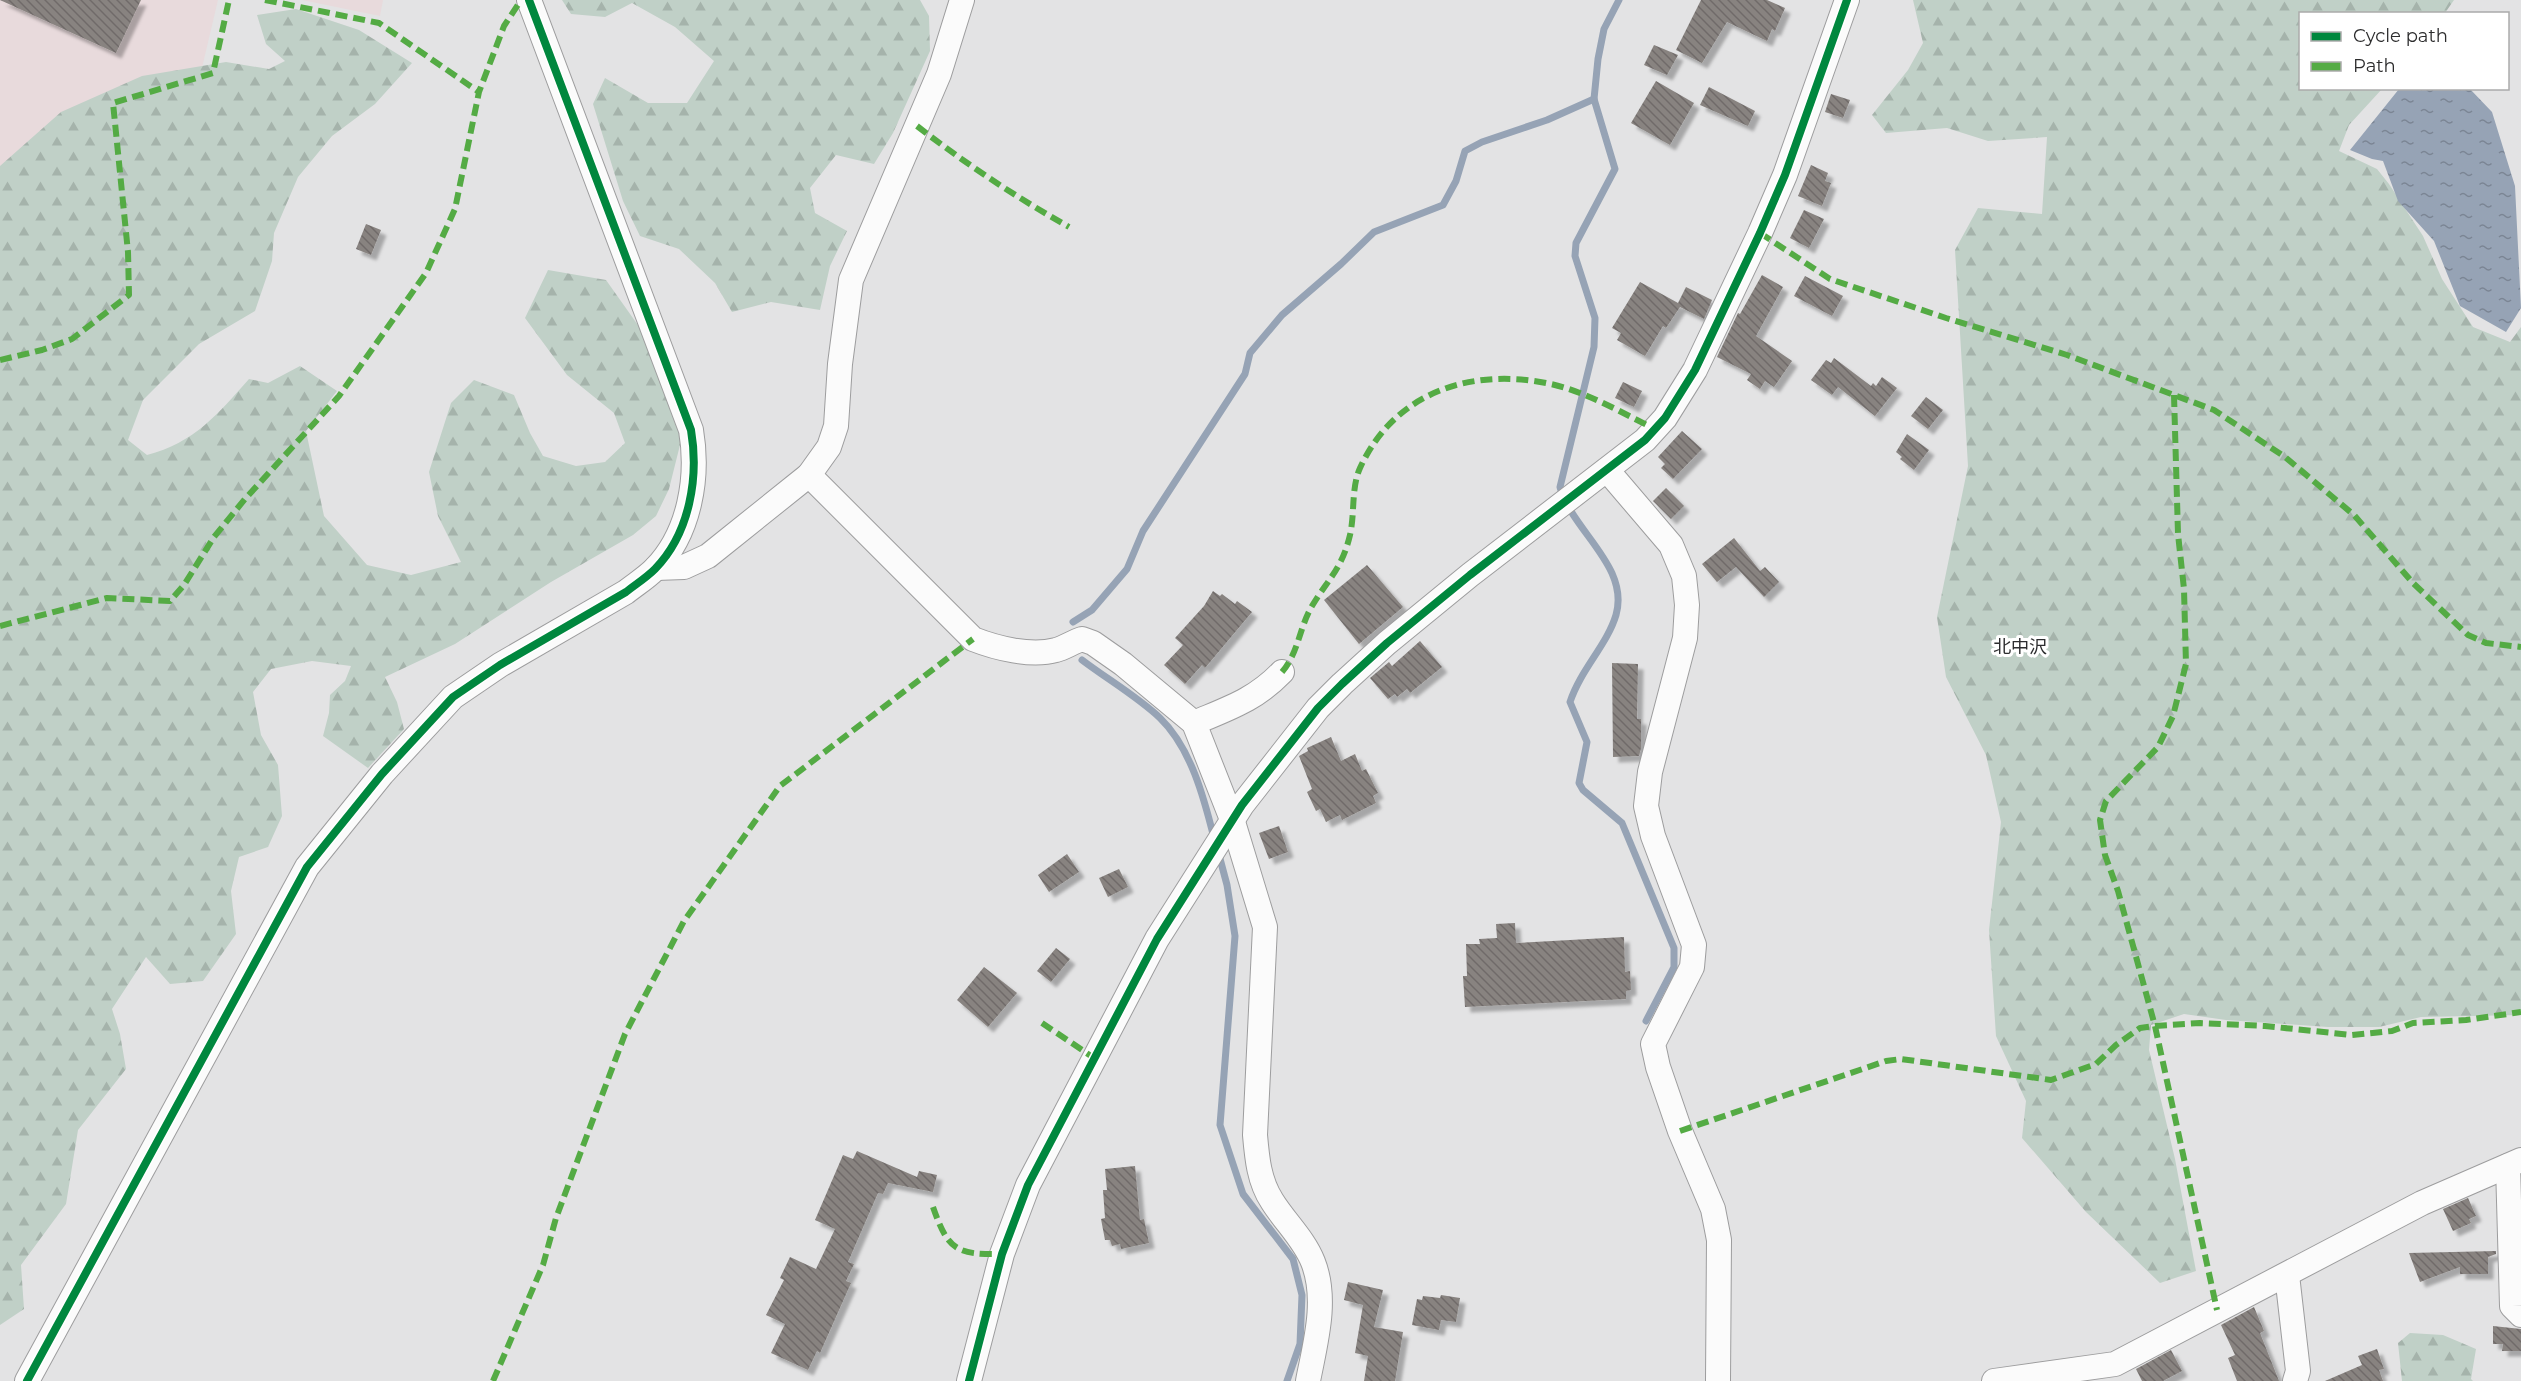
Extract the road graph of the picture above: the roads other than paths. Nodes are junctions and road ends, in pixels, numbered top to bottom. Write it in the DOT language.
graph roads {
  1 [pos="529,0"];
  2 [pos="962,0"];
  3 [pos="1847,0"];
  4 [pos="1607,470"];
  5 [pos="809,475"];
  6 [pos="656,568"];
  7 [pos="1282,672"];
  8 [pos="1194,723"];
  9 [pos="1233,822"];
  10 [pos="2515,1163"];
  11 [pos="2287,1275"];
  12 [pos="2521,1315"];
  13 [pos="2117,1373"];
  14 [pos="27,1381"];
  15 [pos="969,1381"];
  16 [pos="1308,1381"];
  17 [pos="1718,1381"];
  18 [pos="1994,1381"];
  19 [pos="2295,1381"];
  1 -- 6 [label="street"];
  2 -- 5 [label="street"];
  3 -- 4 [label="street"];
  4 -- 9 [label="street"];
  4 -- 17 [label="street"];
  5 -- 6 [label="street"];
  5 -- 8 [label="street"];
  6 -- 14 [label="street"];
  7 -- 8 [label="street"];
  8 -- 9 [label="street"];
  9 -- 15 [label="street"];
  9 -- 16 [label="street"];
  10 -- 11 [label="street"];
  10 -- 12 [label="street"];
  11 -- 13 [label="street"];
  11 -- 19 [label="street"];
  13 -- 18 [label="street"];
}
